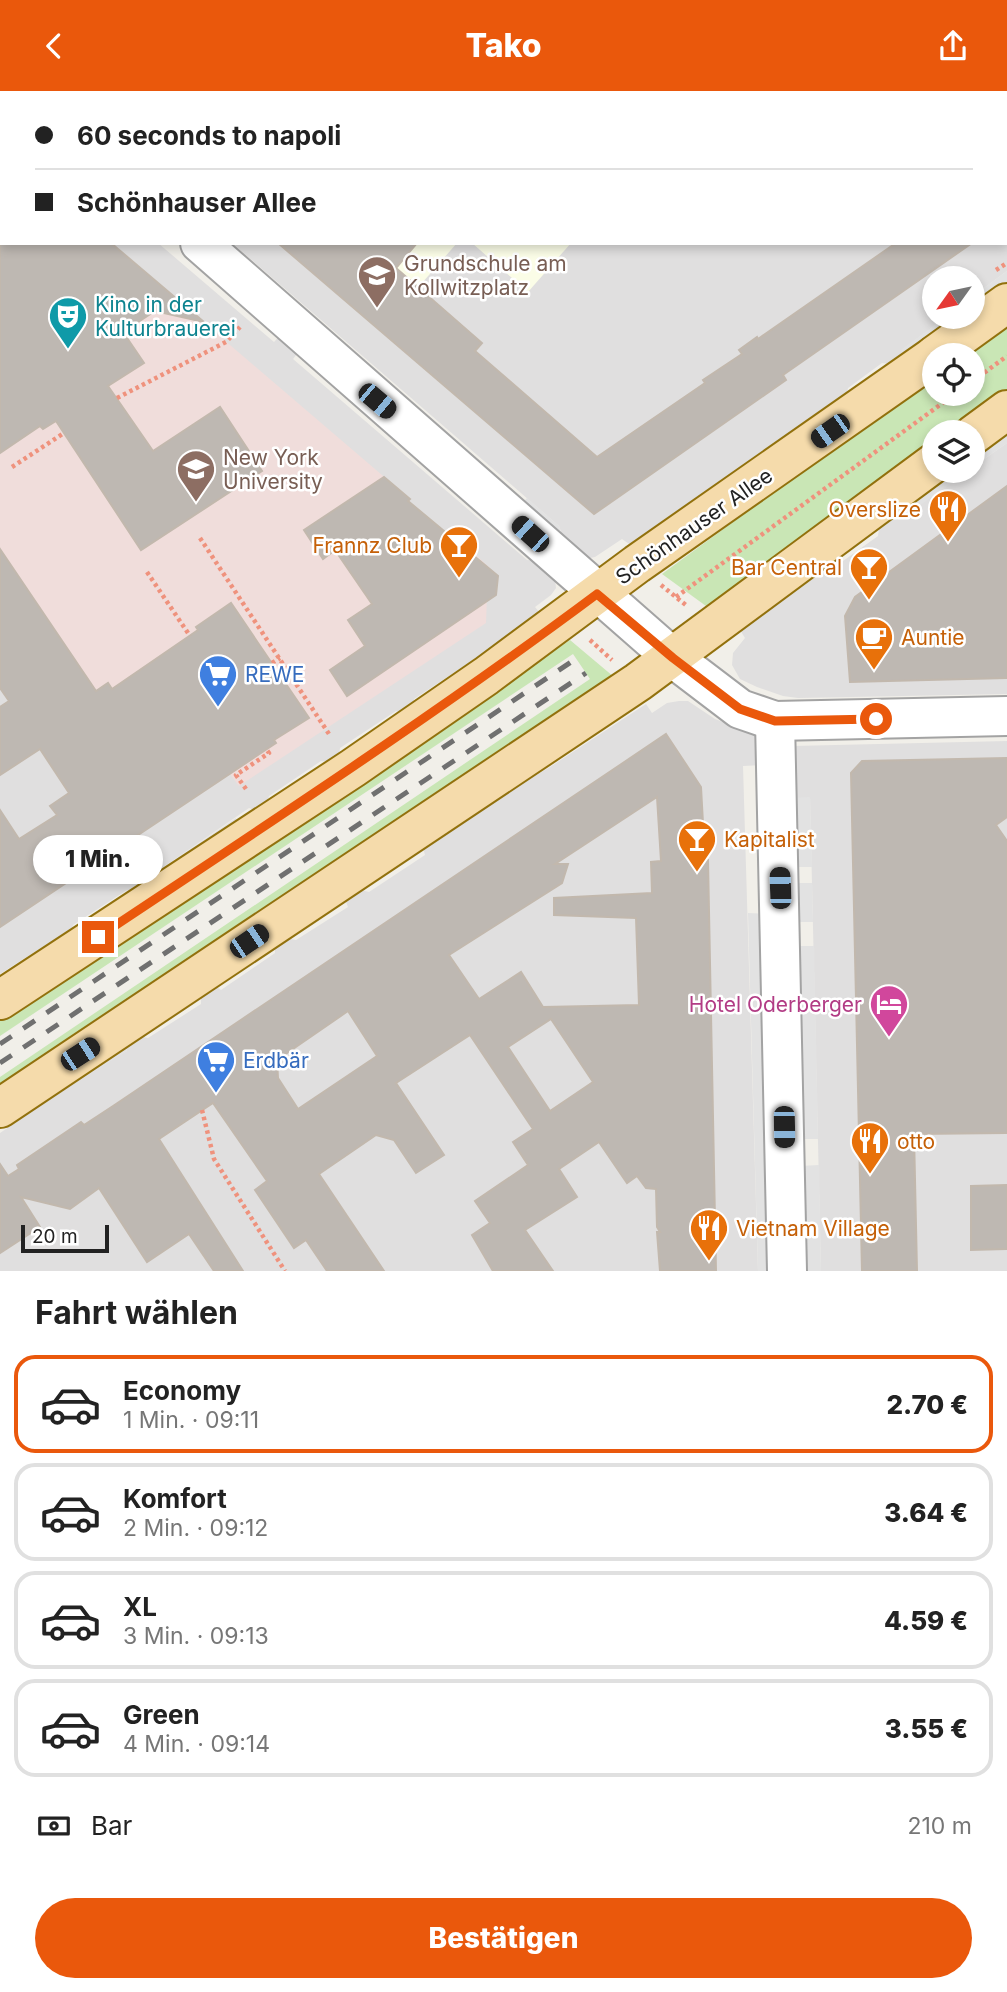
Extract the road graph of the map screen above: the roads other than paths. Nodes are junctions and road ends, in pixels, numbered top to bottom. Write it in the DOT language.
graph roads {
  1 [pos="202,245"];
  2 [pos="1007,303"];
  3 [pos="953,343"];
  4 [pos="922,365"];
  5 [pos="1007,410"];
  6 [pos="985,426"];
  7 [pos="922,472"];
  8 [pos="597,594"];
  9 [pos="673,658"];
  10 [pos="1007,716"];
  11 [pos="775,721"];
  12 [pos="0,1000"];
  13 [pos="0,1108"];
  14 [pos="787,1271"];
  1 -- 8 [label="street"];
  2 -- 3 [label="main road, Schönhauser Allee"];
  4 -- 8 [label="main road, Schönhauser Allee"];
  5 -- 6 [label="main road"];
  7 -- 9 [label="main road"];
  8 -- 9 [label="street"];
  8 -- 12 [label="main road, Schönhauser Allee"];
  9 -- 11 [label="street"];
  9 -- 13 [label="main road"];
  10 -- 11 [label="street"];
  11 -- 14 [label="street"];
}
